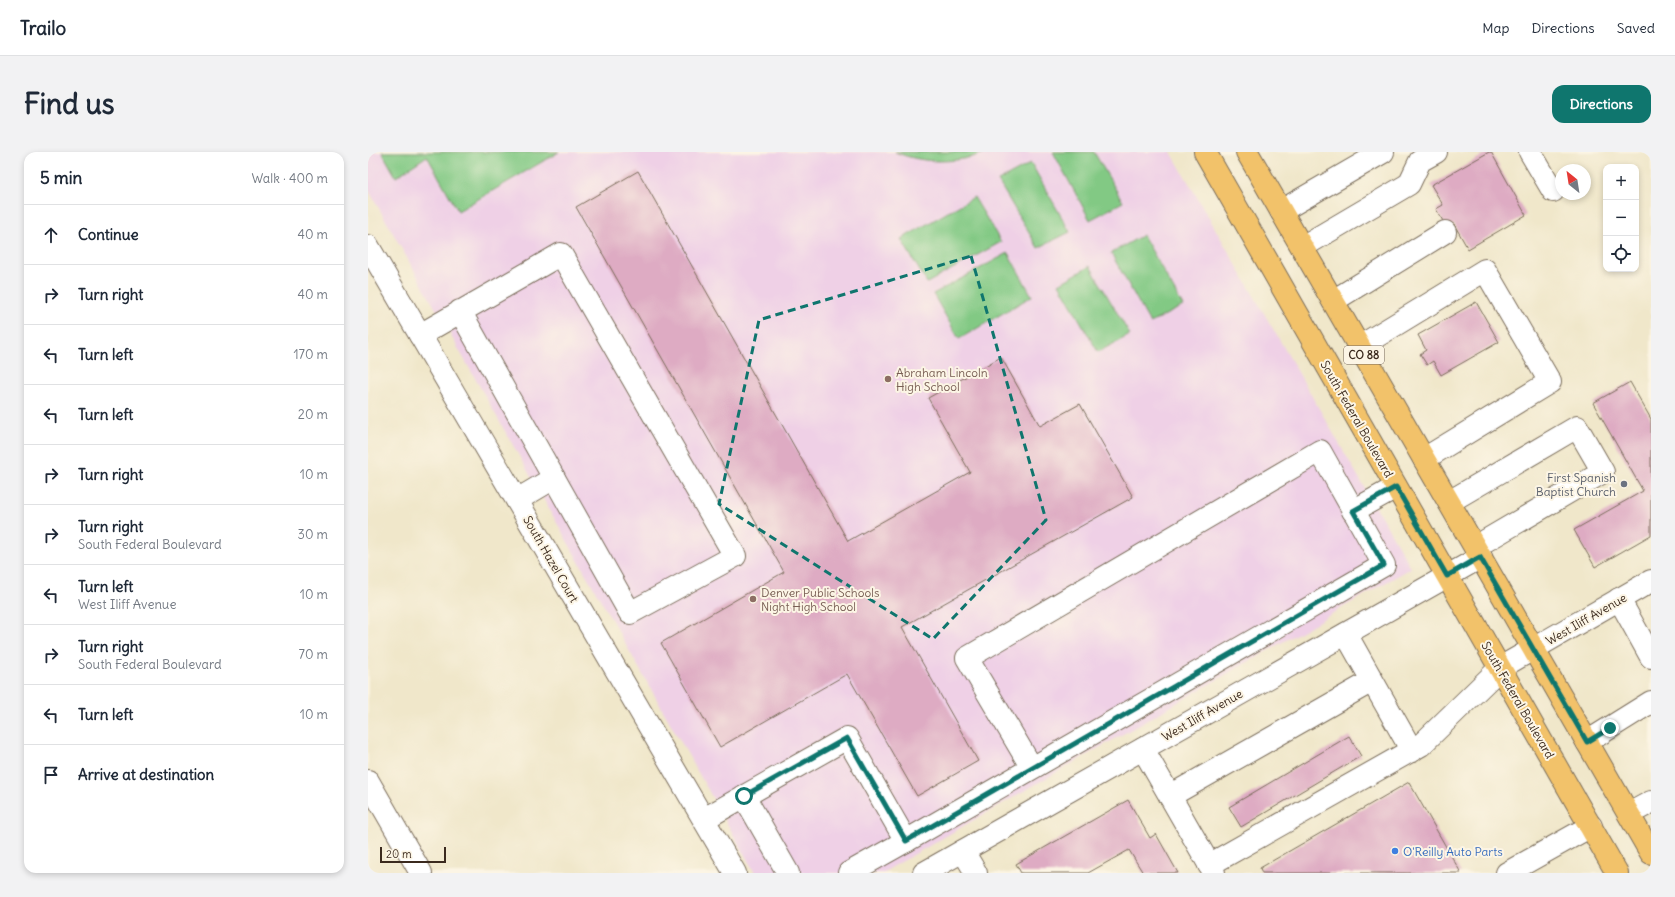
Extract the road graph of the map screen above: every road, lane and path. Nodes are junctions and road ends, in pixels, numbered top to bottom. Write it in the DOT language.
graph roads {
  1 [pos="1205,152"];
  2 [pos="1247,152"];
  3 [pos="1383,152"];
  4 [pos="1436,152"];
  5 [pos="1530,152"];
  6 [pos="1552,191"];
  7 [pos="1281,211"];
  8 [pos="1445,232"];
  9 [pos="368,246"];
  10 [pos="1302,247"];
  11 [pos="1333,301"];
  12 [pos="460,311"];
  13 [pos="420,335"];
  14 [pos="1359,347"];
  15 [pos="1424,459"];
  16 [pos="554,478"];
  17 [pos="1396,487"];
  18 [pos="517,500"];
  19 [pos="1449,502"];
  20 [pos="1353,511"];
  21 [pos="1478,552"];
  22 [pos="1447,576"];
  23 [pos="1651,581"];
  24 [pos="1619,600"];
  25 [pos="1346,634"];
  26 [pos="1534,649"];
  27 [pos="1651,657"];
  28 [pos="1500,668"];
  29 [pos="1372,681"];
  30 [pos="1651,702"];
  31 [pos="1587,742"];
  32 [pos="1143,748"];
  33 [pos="1412,750"];
  34 [pos="1032,768"];
  35 [pos="368,781"];
  36 [pos="744,796"];
  37 [pos="1170,796"];
  38 [pos="1651,802"];
  39 [pos="1629,814"];
  40 [pos="704,819"];
  41 [pos="1590,826"];
  42 [pos="906,841"];
  43 [pos="963,851"];
  44 [pos="1651,853"];
  45 [pos="1212,869"];
  46 [pos="1517,871"];
  47 [pos="421,873"];
  48 [pos="735,873"];
  49 [pos="788,873"];
  50 [pos="850,873"];
  51 [pos="924,873"];
  52 [pos="976,873"];
  53 [pos="1617,873"];
  1 -- 17 [label="main road, South Federal Boulevard / CO 88"];
  2 -- 7 [label="main road, CO 88"];
  3 -- 7 [label="street"];
  4 -- 10 [label="street"];
  5 -- 6 [label="street"];
  7 -- 10 [label="main road, CO 88"];
  8 -- 11 [label="street"];
  9 -- 13 [label="street, South Hazel Court"];
  10 -- 11 [label="main road, CO 88"];
  11 -- 14 [label="main road, CO 88"];
  12 -- 13 [label="street"];
  12 -- 16 [label="street"];
  12 -- 16 [label="street"];
  13 -- 18 [label="street, South Hazel Court"];
  14 -- 15 [label="main road, CO 88"];
  14 -- 15 [label="street"];
  15 -- 19 [label="main road, CO 88"];
  16 -- 18 [label="street"];
  17 -- 20 [label="street"];
  17 -- 22 [label="main road, South Federal Boulevard / CO 88"];
  18 -- 40 [label="street, South Hazel Court"];
  19 -- 21 [label="main road, CO 88"];
  19 -- 21 [label="street, West Iliff Avenue"];
  20 -- 34 [label="street"];
  20 -- 34 [label="street"];
  21 -- 22 [label="street, West Iliff Avenue"];
  21 -- 26 [label="main road, CO 88"];
  22 -- 25 [label="street, West Iliff Avenue"];
  22 -- 28 [label="main road, South Federal Boulevard / CO 88"];
  23 -- 24 [label="street, West Iliff Avenue"];
  24 -- 26 [label="street, West Iliff Avenue"];
  24 -- 27 [label="street"];
  25 -- 29 [label="street"];
  25 -- 32 [label="street, West Iliff Avenue"];
  26 -- 28 [label="street, West Iliff Avenue"];
  26 -- 31 [label="main road, CO 88"];
  28 -- 33 [label="street, West Iliff Avenue"];
  28 -- 41 [label="main road, South Federal Boulevard / CO 88"];
  29 -- 33 [label="street"];
  29 -- 37 [label="street"];
  30 -- 31 [label="street"];
  31 -- 39 [label="main road, CO 88"];
  32 -- 37 [label="street"];
  32 -- 43 [label="street, West Iliff Avenue"];
  33 -- 45 [label="street, West Iliff Avenue"];
  34 -- 42 [label="street"];
  35 -- 47 [label="street"];
  36 -- 40 [label="street"];
  36 -- 42 [label="street"];
  36 -- 49 [label="street"];
  37 -- 45 [label="street"];
  38 -- 39 [label="street"];
  39 -- 44 [label="main road, CO 88"];
  40 -- 48 [label="street, South Hazel Court"];
  41 -- 46 [label="street"];
  41 -- 53 [label="main road, South Federal Boulevard / CO 88"];
  42 -- 50 [label="street"];
  43 -- 51 [label="street, West Iliff Avenue"];
  43 -- 52 [label="street"];
}
